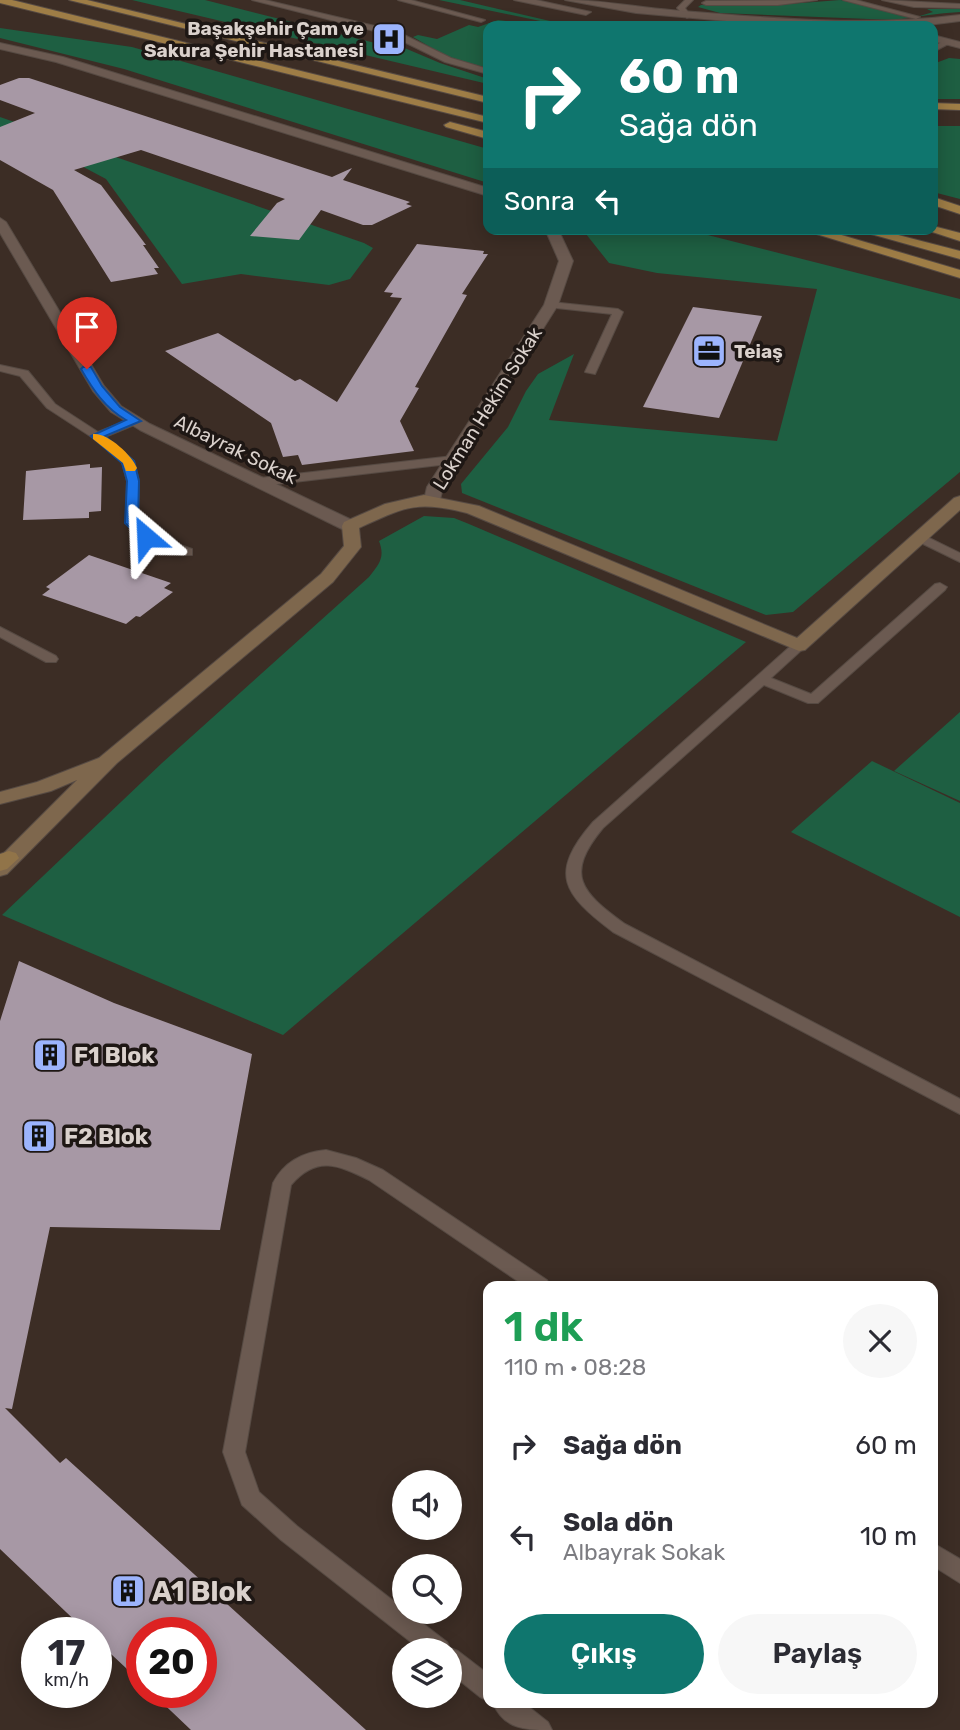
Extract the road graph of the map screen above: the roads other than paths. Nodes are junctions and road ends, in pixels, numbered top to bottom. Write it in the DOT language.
graph roads {
  1 [pos="0,0"];
  2 [pos="74,0"];
  3 [pos="256,0"];
  4 [pos="402,0"];
  5 [pos="519,0"];
  6 [pos="570,0"];
  7 [pos="689,0"];
  8 [pos="813,0"];
  9 [pos="847,0"];
  10 [pos="885,0"];
  11 [pos="706,3"];
  12 [pos="583,4"];
  13 [pos="960,6"];
  14 [pos="929,13"];
  15 [pos="687,16"];
  16 [pos="916,17"];
  17 [pos="960,18"];
  18 [pos="481,20"];
  19 [pos="946,20"];
  20 [pos="694,21"];
  21 [pos="796,21"];
  22 [pos="938,21"];
  23 [pos="938,25"];
  24 [pos="105,26"];
  25 [pos="0,46"];
  26 [pos="483,70"];
  27 [pos="379,74"];
  28 [pos="483,93"];
  29 [pos="483,99"];
  30 [pos="938,106"];
  31 [pos="960,107"];
  32 [pos="394,110"];
  33 [pos="483,119"];
  34 [pos="938,119"];
  35 [pos="960,119"];
  36 [pos="434,121"];
  37 [pos="483,135"];
  38 [pos="483,190"];
  39 [pos="938,203"];
  40 [pos="938,209"];
  41 [pos="960,212"];
  42 [pos="0,222"];
  43 [pos="938,231"];
  44 [pos="554,235"];
  45 [pos="825,235"];
  46 [pos="882,235"];
  47 [pos="960,237"];
  48 [pos="960,255"];
  49 [pos="893,256"];
  50 [pos="960,274"];
  51 [pos="960,280"];
  52 [pos="551,305"];
  53 [pos="0,368"];
  54 [pos="591,372"];
  55 [pos="135,421"];
  56 [pos="97,436"];
  57 [pos="453,460"];
  58 [pos="260,482"];
  59 [pos="432,500"];
  60 [pos="960,501"];
  61 [pos="350,526"];
  62 [pos="919,537"];
  63 [pos="187,552"];
  64 [pos="960,558"];
  65 [pos="940,587"];
  66 [pos="0,631"];
  67 [pos="799,646"];
  68 [pos="51,659"];
  69 [pos="764,680"];
  70 [pos="110,759"];
  71 [pos="0,798"];
  72 [pos="3,864"];
  73 [pos="960,1107"];
  74 [pos="533,1281"];
  75 [pos="938,1557"];
  76 [pos="960,1572"];
  77 [pos="424,1638"];
  78 [pos="462,1668"];
  79 [pos="483,1685"];
  80 [pos="511,1708"];
  81 [pos="540,1730"];
  1 -- 24 [label="highway"];
  2 -- 27 [label="highway"];
  3 -- 26 [label="lane"];
  4 -- 18 [label="lane"];
  5 -- 12 [label="street"];
  6 -- 12 [label="street"];
  7 -- 15 [label="lane"];
  8 -- 11 [label="lane"];
  9 -- 16 [label="lane"];
  10 -- 13 [label="lane"];
  10 -- 14 [label="lane"];
  12 -- 15 [label="street"];
  12 -- 20 [label="street"];
  15 -- 21 [label="street"];
  17 -- 19 [label="street"];
  19 -- 22 [label="street"];
  19 -- 23 [label="street"];
  24 -- 32 [label="highway"];
  24 -- 33 [label="highway"];
  25 -- 38 [label="street"];
  27 -- 28 [label="highway"];
  27 -- 29 [label="highway"];
  30 -- 31 [label="highway"];
  34 -- 35 [label="highway"];
  36 -- 37 [label="highway"];
  39 -- 41 [label="highway"];
  40 -- 41 [label="highway"];
  42 -- 55 [label="street, Albayrak Sokak"];
  43 -- 47 [label="highway"];
  44 -- 52 [label="street, Lokman Hekim Sokak"];
  45 -- 49 [label="highway"];
  46 -- 48 [label="highway"];
  49 -- 50 [label="highway"];
  49 -- 51 [label="highway"];
  52 -- 54 [label="lane"];
  52 -- 57 [label="street, Lokman Hekim Sokak"];
  53 -- 56 [label="lane"];
  55 -- 56 [label="lane"];
  55 -- 58 [label="street, Albayrak Sokak"];
  56 -- 63 [label="lane"];
  57 -- 58 [label="lane"];
  57 -- 59 [label="street, Lokman Hekim Sokak"];
  58 -- 61 [label="street, Albayrak Sokak"];
  59 -- 61 [label="main road, Lokman Hekim Sokak"];
  59 -- 67 [label="main road"];
  60 -- 62 [label="main road"];
  61 -- 70 [label="main road"];
  62 -- 64 [label="lane"];
  62 -- 67 [label="main road"];
  65 -- 69 [label="lane"];
  66 -- 68 [label="lane"];
  67 -- 69 [label="lane"];
  69 -- 73 [label="lane"];
  70 -- 71 [label="main road"];
  70 -- 72 [label="main road"];
  74 -- 77 [label="lane"];
  75 -- 76 [label="lane"];
  78 -- 79 [label="lane"];
  80 -- 81 [label="lane"];
}
